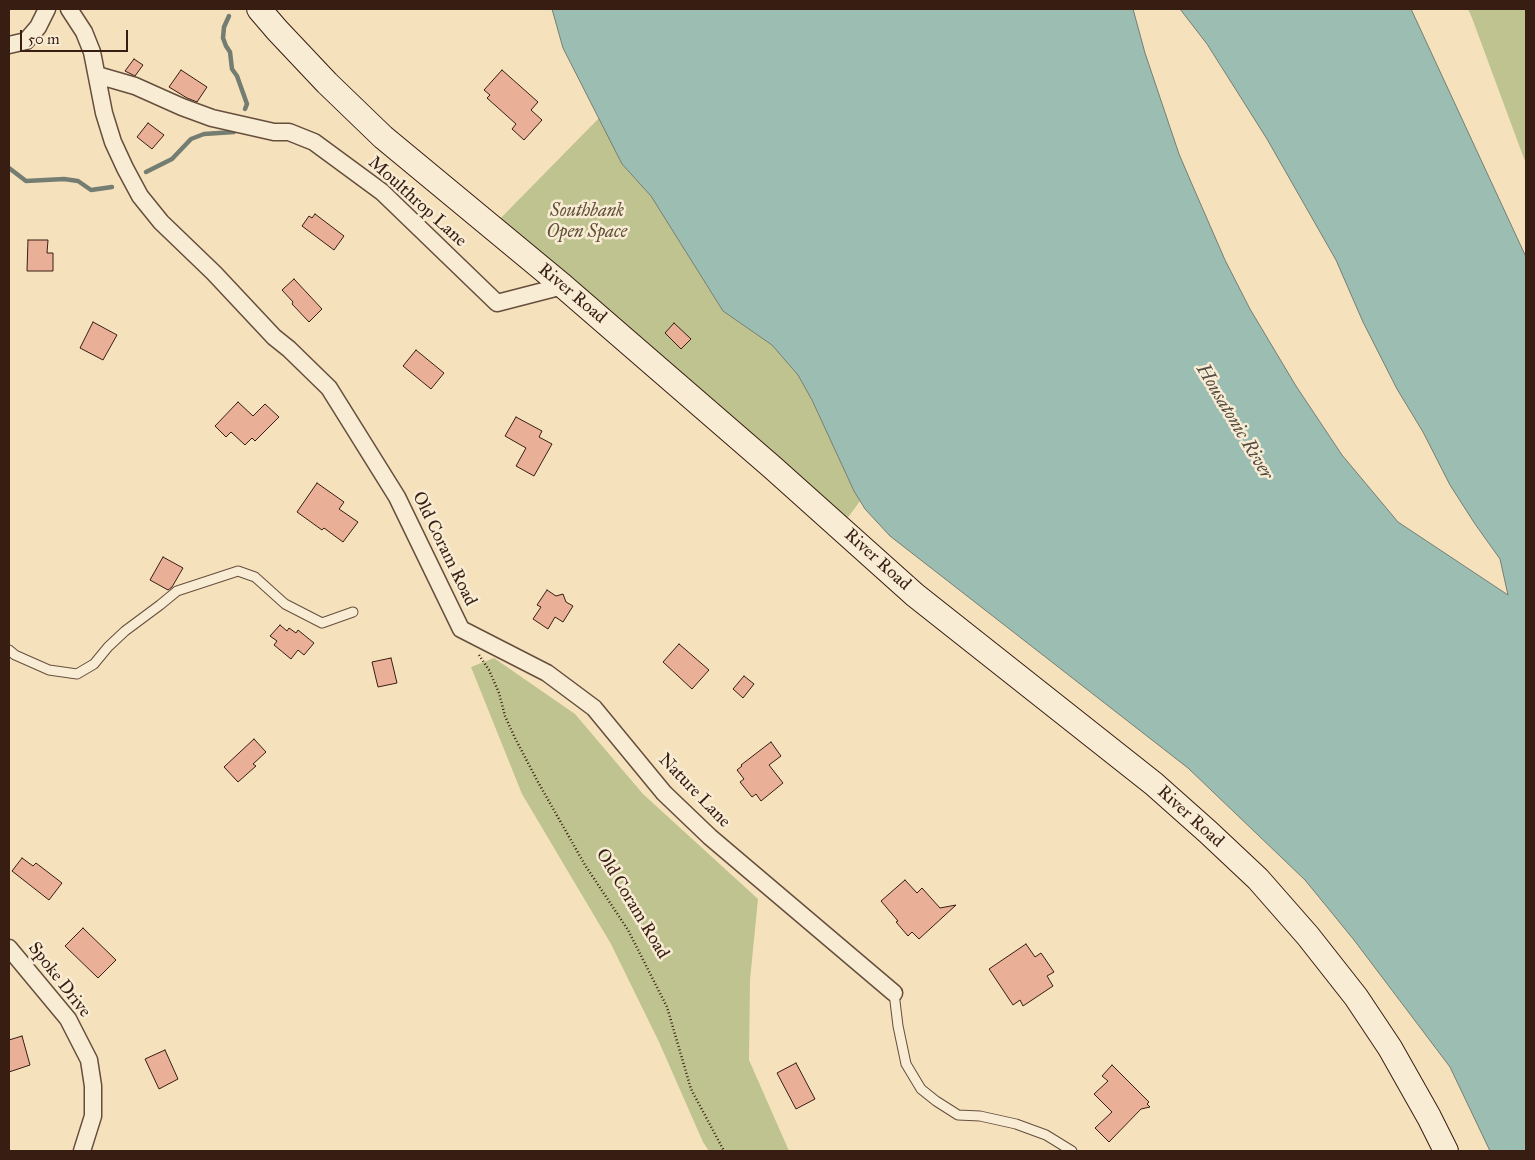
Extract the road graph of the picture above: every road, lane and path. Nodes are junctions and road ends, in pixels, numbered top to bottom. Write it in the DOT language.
graph roads {
  1 [pos="47,9"];
  2 [pos="69,9"];
  3 [pos="259,9"];
  4 [pos="9,45"];
  5 [pos="97,74"];
  6 [pos="563,286"];
  7 [pos="353,612"];
  8 [pos="461,629"];
  9 [pos="9,650"];
  10 [pos="478,654"];
  11 [pos="9,948"];
  12 [pos="894,993"];
  13 [pos="82,1151"];
  14 [pos="724,1151"];
  15 [pos="1072,1151"];
  16 [pos="1446,1151"];
  1 -- 4 [label="street"];
  2 -- 5 [label="street, Old Coram Road"];
  3 -- 6 [label="main road, River Road"];
  5 -- 6 [label="street, Moulthrop Lane"];
  5 -- 8 [label="street, Old Coram Road"];
  6 -- 16 [label="main road, River Road"];
  7 -- 9 [label="lane"];
  8 -- 12 [label="street, Nature Lane"];
  10 -- 14 [label="path, Old Coram Road"];
  11 -- 13 [label="street, Spoke Drive"];
  12 -- 15 [label="lane"];
}
